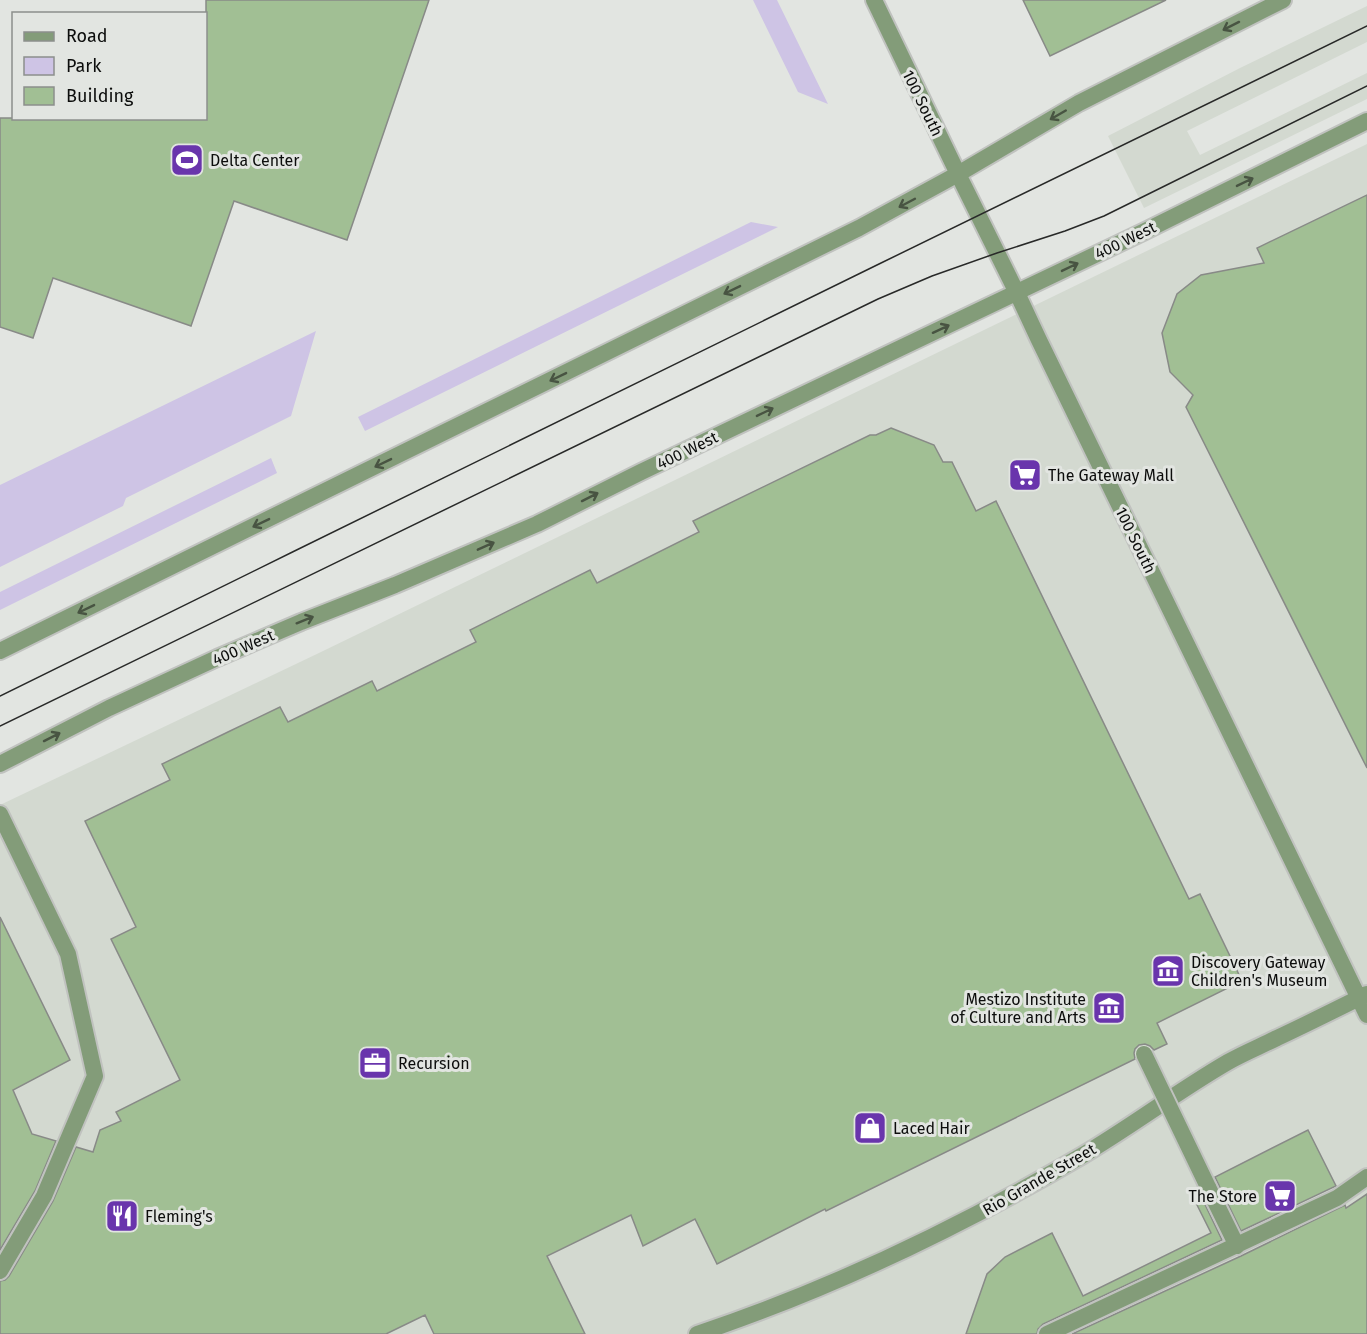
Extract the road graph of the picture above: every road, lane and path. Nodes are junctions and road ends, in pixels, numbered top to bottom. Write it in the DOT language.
graph roads {
  1 [pos="874,0"];
  2 [pos="1283,0"];
  3 [pos="1367,121"];
  4 [pos="958,174"];
  5 [pos="1017,293"];
  6 [pos="0,651"];
  7 [pos="0,764"];
  8 [pos="0,814"];
  9 [pos="1363,996"];
  10 [pos="1367,1016"];
  11 [pos="1144,1054"];
  12 [pos="1367,1177"];
  13 [pos="1237,1246"];
  14 [pos="0,1271"];
  15 [pos="697,1334"];
  16 [pos="1047,1334"];
  1 -- 4 [label="street, 100 South"];
  2 -- 4 [label="street, one-way"];
  5 -- 3 [label="street, 400 West, one-way"];
  4 -- 5 [label="street, 100 South"];
  4 -- 6 [label="street, one-way"];
  7 -- 5 [label="street, 400 West, one-way"];
  5 -- 9 [label="street, 100 South"];
  8 -- 14 [label="street"];
  9 -- 10 [label="street, 100 South"];
  9 -- 15 [label="street, Rio Grande Street"];
  11 -- 13 [label="street, bridge"];
  12 -- 13 [label="street"];
  13 -- 16 [label="street"];
}
